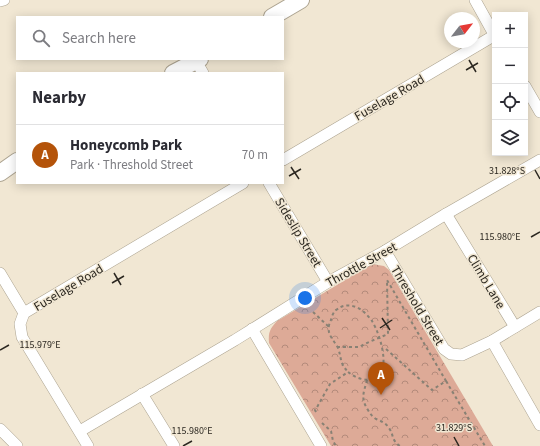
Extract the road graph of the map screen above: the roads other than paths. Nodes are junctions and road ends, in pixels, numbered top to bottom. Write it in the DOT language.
graph roads {
  1 [pos="4,0"];
  2 [pos="301,0"];
  3 [pos="475,0"];
  4 [pos="0,1"];
  5 [pos="274,16"];
  6 [pos="492,30"];
  7 [pos="492,37"];
  8 [pos="200,64"];
  9 [pos="176,72"];
  10 [pos="528,91"];
  11 [pos="540,112"];
  12 [pos="284,159"];
  13 [pos="540,160"];
  14 [pos="16,162"];
  15 [pos="0,173"];
  16 [pos="241,184"];
  17 [pos="270,184"];
  18 [pos="446,214"];
  19 [pos="385,251"];
  20 [pos="0,273"];
  21 [pos="328,282"];
  22 [pos="540,312"];
  23 [pos="24,313"];
  24 [pos="514,328"];
  25 [pos="252,329"];
  26 [pos="492,341"];
  27 [pos="142,394"];
  28 [pos="540,425"];
  29 [pos="0,429"];
  30 [pos="80,431"];
  31 [pos="316,444"];
  32 [pos="17,446"];
  33 [pos="88,446"];
  34 [pos="174,446"];
  1 -- 4 [label="street"];
  2 -- 5 [label="street"];
  3 -- 6 [label="street"];
  7 -- 12 [label="street, Fuselage Road"];
  8 -- 9 [label="street"];
  10 -- 11 [label="street"];
  13 -- 18 [label="street, Throttle Street"];
  14 -- 15 [label="street"];
  16 -- 23 [label="street, Fuselage Road"];
  17 -- 21 [label="street, Sideslip Street"];
  18 -- 19 [label="street, Throttle Street"];
  18 -- 24 [label="street, Climb Lane"];
  19 -- 21 [label="street, Throttle Street"];
  19 -- 26 [label="street, Threshold Street"];
  20 -- 23 [label="street"];
  21 -- 25 [label="street, Throttle Street"];
  22 -- 24 [label="street, Threshold Street"];
  23 -- 30 [label="street, Fuselage Road"];
  24 -- 26 [label="street, Threshold Street"];
  25 -- 27 [label="street, Throttle Street"];
  25 -- 31 [label="street"];
  26 -- 28 [label="street"];
  27 -- 30 [label="street, Throttle Street"];
  27 -- 34 [label="street"];
  29 -- 32 [label="street"];
  30 -- 33 [label="street, Fuselage Road"];
}
